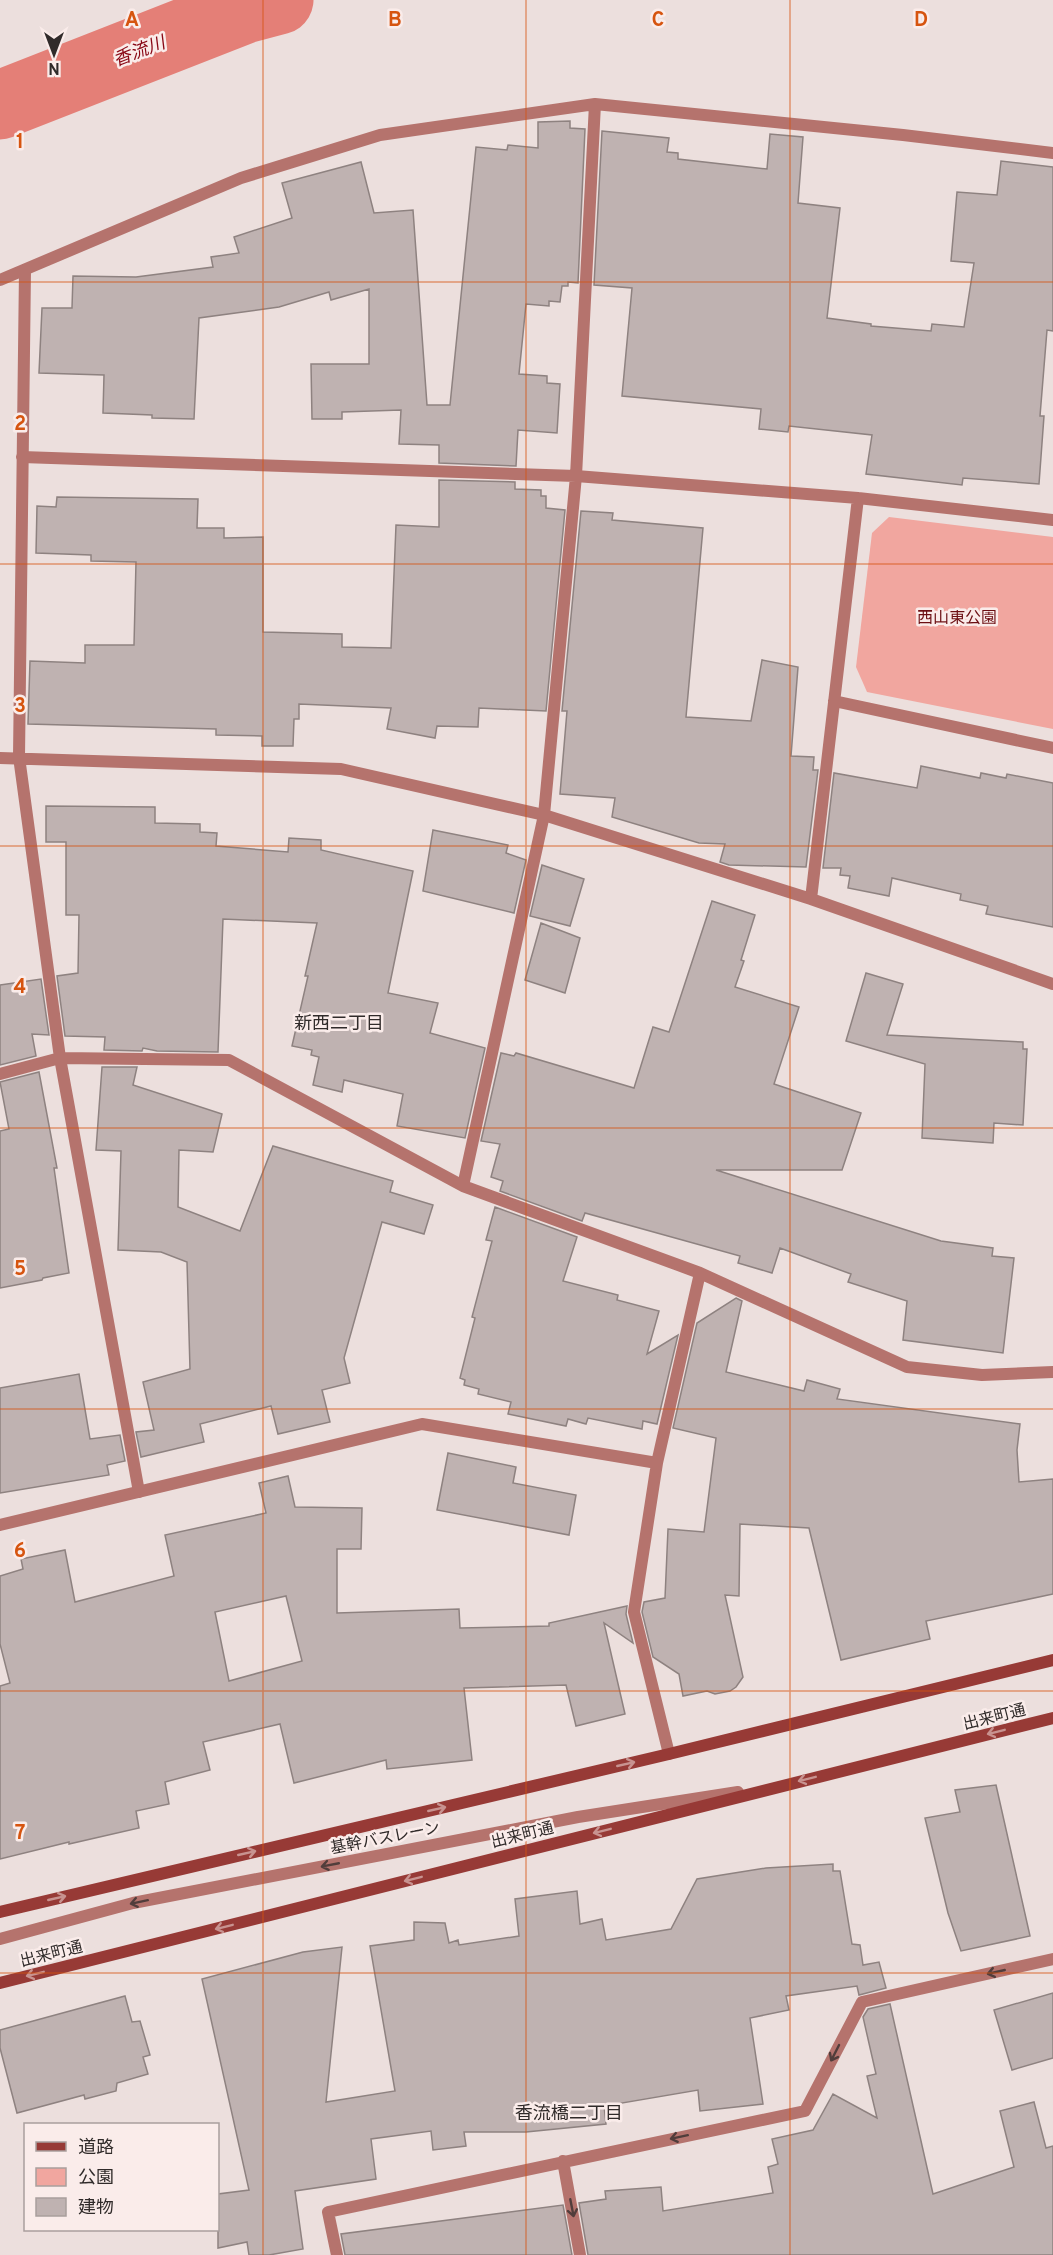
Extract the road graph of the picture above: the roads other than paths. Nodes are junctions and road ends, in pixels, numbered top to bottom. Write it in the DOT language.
graph roads {
  1 [pos="595,104"];
  2 [pos="1053,153"];
  3 [pos="25,270"];
  4 [pos="0,280"];
  5 [pos="22,457"];
  6 [pos="576,476"];
  7 [pos="858,498"];
  8 [pos="1053,520"];
  9 [pos="834,701"];
  10 [pos="1053,748"];
  11 [pos="19,757"];
  12 [pos="0,758"];
  13 [pos="544,815"];
  14 [pos="811,899"];
  15 [pos="1053,984"];
  16 [pos="60,1058"];
  17 [pos="0,1074"];
  18 [pos="463,1186"];
  19 [pos="700,1273"];
  20 [pos="1053,1372"];
  21 [pos="657,1463"];
  22 [pos="138,1492"];
  23 [pos="0,1526"];
  24 [pos="1053,1660"];
  25 [pos="1053,1718"];
  26 [pos="669,1754"];
  27 [pos="781,1786"];
  28 [pos="0,1912"];
  29 [pos="0,1939"];
  30 [pos="1053,1959"];
  31 [pos="0,1983"];
  32 [pos="563,2161"];
  33 [pos="337,2255"];
  34 [pos="580,2255"];
  1 -- 2 [label="street"];
  1 -- 3 [label="street"];
  1 -- 6 [label="street"];
  3 -- 4 [label="street"];
  3 -- 5 [label="street"];
  5 -- 6 [label="street"];
  5 -- 11 [label="street"];
  6 -- 7 [label="street"];
  6 -- 13 [label="street"];
  7 -- 8 [label="street"];
  7 -- 9 [label="street"];
  9 -- 10 [label="street"];
  9 -- 14 [label="street"];
  11 -- 12 [label="street"];
  11 -- 13 [label="street"];
  11 -- 16 [label="street"];
  13 -- 14 [label="street"];
  13 -- 18 [label="street"];
  14 -- 15 [label="street"];
  16 -- 17 [label="street"];
  16 -- 18 [label="street"];
  16 -- 22 [label="street"];
  18 -- 19 [label="street"];
  19 -- 20 [label="street"];
  19 -- 21 [label="street"];
  21 -- 22 [label="street"];
  21 -- 26 [label="street"];
  22 -- 23 [label="street"];
  24 -- 26 [label="main road"];
  25 -- 27 [label="main road, 出来町通, one-way"];
  28 -- 26 [label="main road, one-way"];
  27 -- 29 [label="street, 基幹バスレーン, one-way"];
  27 -- 31 [label="main road, 出来町通, one-way"];
  30 -- 32 [label="street, one-way"];
  32 -- 33 [label="street"];
  32 -- 34 [label="street, one-way"];
}
